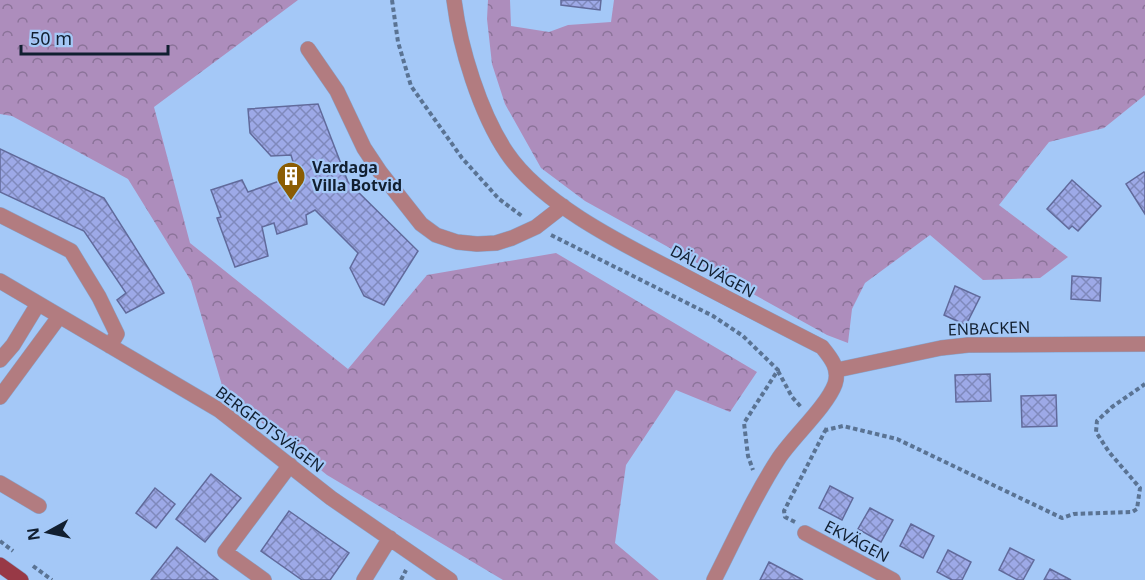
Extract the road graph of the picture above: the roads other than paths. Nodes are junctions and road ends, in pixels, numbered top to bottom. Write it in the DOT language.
graph roads {
  1 [pos="454,0"];
  2 [pos="308,49"];
  3 [pos="563,206"];
  4 [pos="0,215"];
  5 [pos="0,281"];
  6 [pos="38,304"];
  7 [pos="59,316"];
  8 [pos="1145,329"];
  9 [pos="1140,344"];
  10 [pos="110,346"];
  11 [pos="0,360"];
  12 [pos="837,370"];
  13 [pos="0,397"];
  14 [pos="290,465"];
  15 [pos="0,483"];
  16 [pos="39,506"];
  17 [pos="805,533"];
  18 [pos="390,538"];
  19 [pos="0,565"];
  20 [pos="21,580"];
  21 [pos="264,580"];
  22 [pos="364,580"];
  23 [pos="450,580"];
  24 [pos="714,580"];
  25 [pos="893,580"];
  1 -- 3 [label="street, DÄLDVÄGEN"];
  2 -- 3 [label="street"];
  3 -- 12 [label="street, DÄLDVÄGEN"];
  4 -- 10 [label="street"];
  5 -- 6 [label="street, BERGFOTSVÄGEN"];
  6 -- 7 [label="street, BERGFOTSVÄGEN"];
  6 -- 11 [label="street"];
  7 -- 10 [label="street, BERGFOTSVÄGEN"];
  7 -- 13 [label="street"];
  8 -- 9 [label="street"];
  9 -- 12 [label="street, ENBACKEN"];
  10 -- 14 [label="street, BERGFOTSVÄGEN"];
  12 -- 24 [label="street"];
  14 -- 18 [label="street, BERGFOTSVÄGEN"];
  14 -- 21 [label="street"];
  15 -- 16 [label="street"];
  17 -- 25 [label="street, EKVÄGEN"];
  18 -- 22 [label="street"];
  18 -- 23 [label="street, BERGFOTSVÄGEN"];
  19 -- 20 [label="main road"];
}
